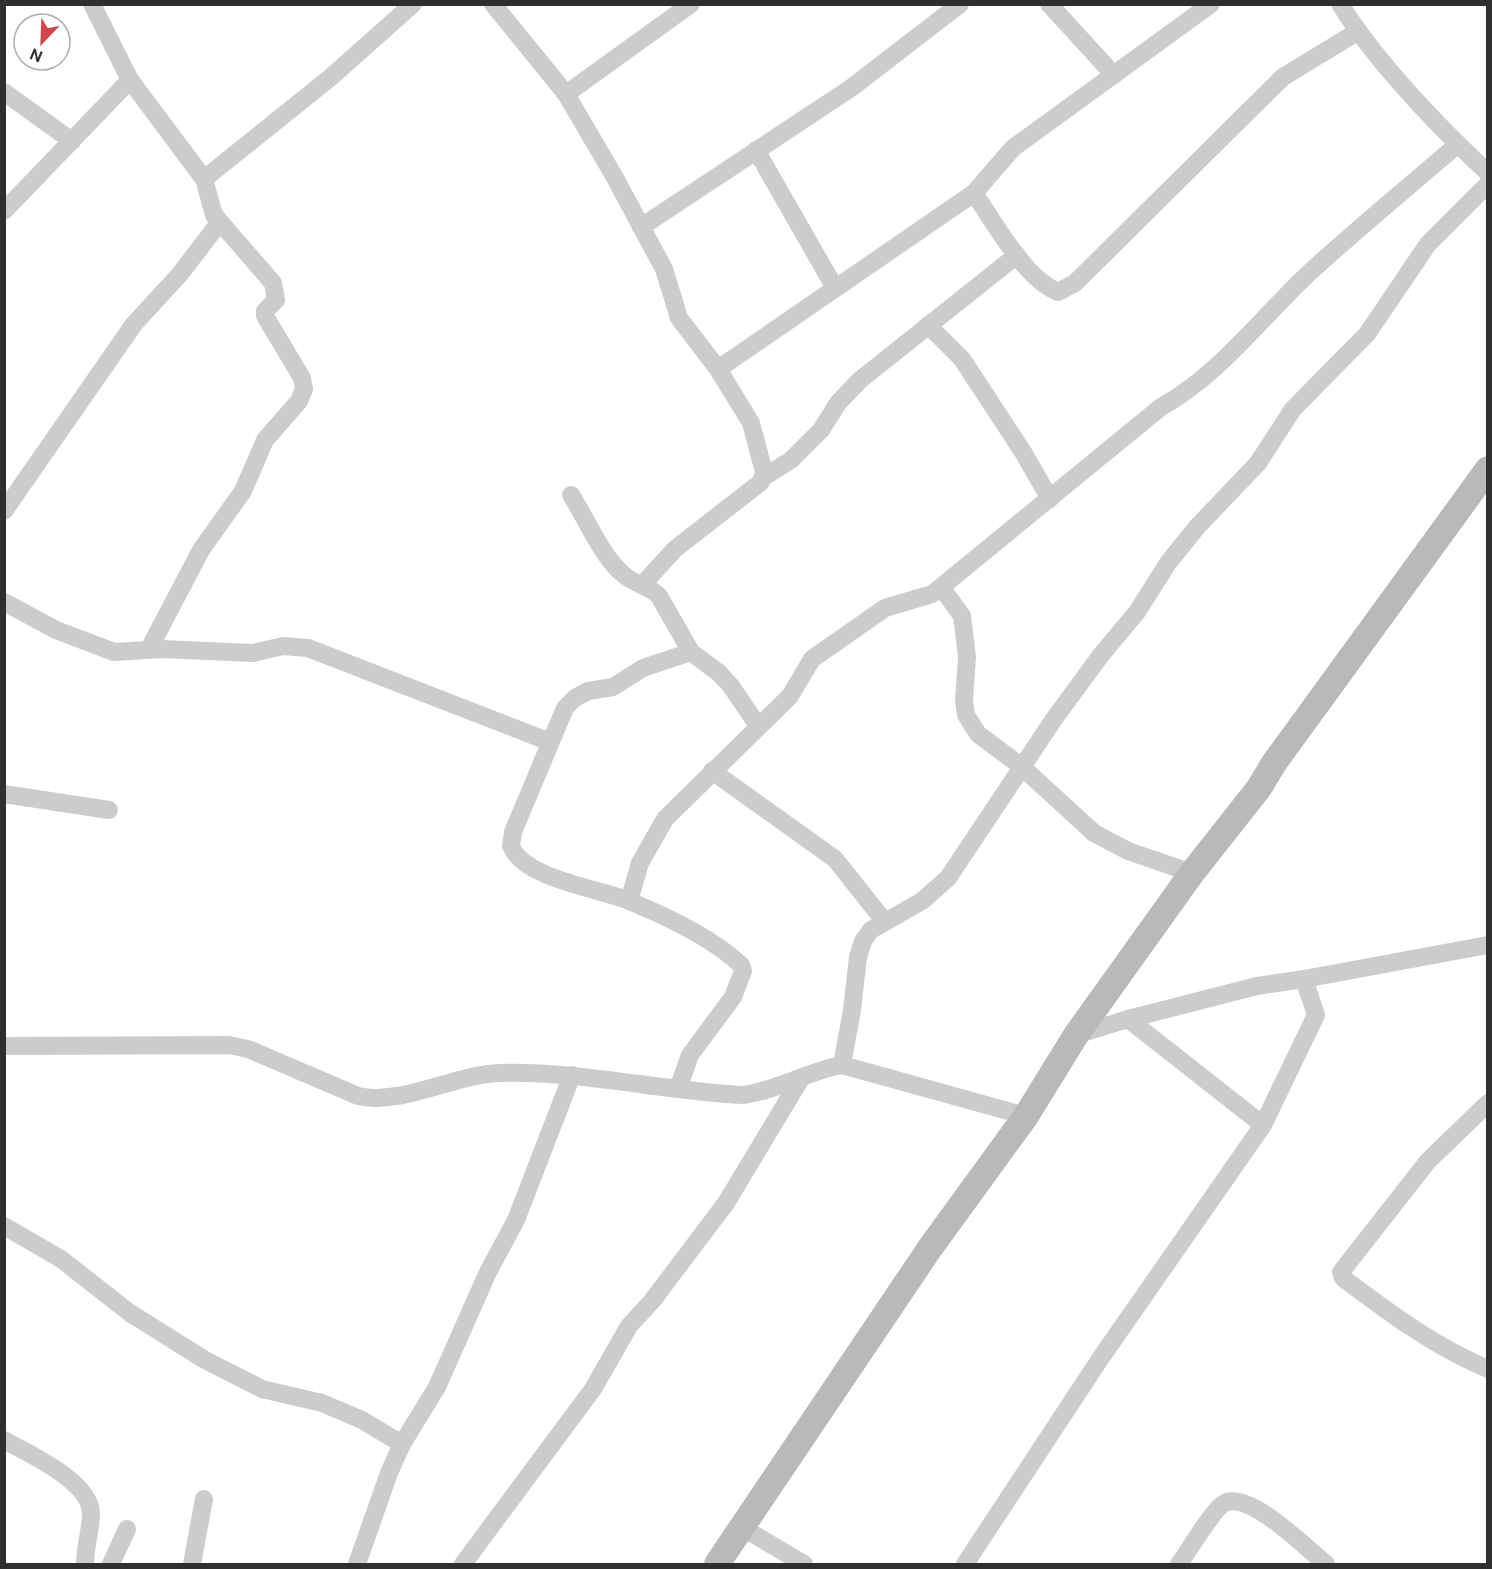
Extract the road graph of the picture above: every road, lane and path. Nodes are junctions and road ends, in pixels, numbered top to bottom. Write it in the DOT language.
graph roads {
  1 [pos="92,4"];
  2 [pos="412,4"];
  3 [pos="493,4"];
  4 [pos="691,4"];
  5 [pos="960,4"];
  6 [pos="1049,4"];
  7 [pos="1210,4"];
  8 [pos="1340,4"];
  9 [pos="1357,32"];
  10 [pos="1114,75"];
  11 [pos="130,80"];
  12 [pos="4,92"];
  13 [pos="566,94"];
  14 [pos="72,141"];
  15 [pos="1457,145"];
  16 [pos="756,150"];
  17 [pos="1488,173"];
  18 [pos="204,179"];
  19 [pos="1488,184"];
  20 [pos="974,193"];
  21 [pos="4,211"];
  22 [pos="219,223"];
  23 [pos="641,226"];
  24 [pos="1017,255"];
  25 [pos="835,288"];
  26 [pos="928,325"];
  27 [pos="718,369"];
  28 [pos="1488,469"];
  29 [pos="764,477"];
  30 [pos="571,495"];
  31 [pos="1050,499"];
  32 [pos="4,512"];
  33 [pos="643,584"];
  34 [pos="941,588"];
  35 [pos="4,602"];
  36 [pos="149,649"];
  37 [pos="691,652"];
  38 [pos="758,726"];
  39 [pos="550,742"];
  40 [pos="1022,767"];
  41 [pos="711,771"];
  42 [pos="4,794"];
  43 [pos="109,810"];
  44 [pos="1192,873"];
  45 [pos="629,901"];
  46 [pos="885,922"];
  47 [pos="1488,945"];
  48 [pos="1304,978"];
  49 [pos="1128,1018"];
  50 [pos="1076,1035"];
  51 [pos="4,1046"];
  52 [pos="842,1065"];
  53 [pos="572,1076"];
  54 [pos="800,1080"];
  55 [pos="678,1089"];
  56 [pos="1488,1103"];
  57 [pos="1026,1116"];
  58 [pos="1263,1125"];
  59 [pos="4,1226"];
  60 [pos="1488,1369"];
  61 [pos="4,1440"];
  62 [pos="402,1444"];
  63 [pos="204,1499"];
  64 [pos="742,1528"];
  65 [pos="127,1529"];
  66 [pos="85,1564"];
  67 [pos="111,1564"];
  68 [pos="192,1564"];
  69 [pos="357,1564"];
  70 [pos="463,1564"];
  71 [pos="717,1564"];
  72 [pos="804,1564"];
  73 [pos="965,1564"];
  74 [pos="1179,1564"];
  75 [pos="1326,1564"];
  1 -- 11 [label="street"];
  2 -- 18 [label="street"];
  3 -- 13 [label="street"];
  4 -- 13 [label="street"];
  5 -- 16 [label="street"];
  6 -- 10 [label="street"];
  7 -- 10 [label="street"];
  8 -- 9 [label="street"];
  9 -- 15 [label="street"];
  9 -- 24 [label="street"];
  10 -- 20 [label="street"];
  11 -- 14 [label="street"];
  11 -- 18 [label="street"];
  12 -- 14 [label="street"];
  13 -- 23 [label="street"];
  14 -- 21 [label="street"];
  15 -- 17 [label="street"];
  15 -- 31 [label="street"];
  16 -- 23 [label="street"];
  16 -- 25 [label="street"];
  18 -- 22 [label="street"];
  19 -- 40 [label="street"];
  20 -- 24 [label="street"];
  20 -- 25 [label="street"];
  22 -- 32 [label="street"];
  22 -- 36 [label="street"];
  23 -- 27 [label="street"];
  24 -- 26 [label="street"];
  25 -- 27 [label="street"];
  26 -- 29 [label="street"];
  26 -- 31 [label="street"];
  27 -- 29 [label="street"];
  28 -- 44 [label="street"];
  29 -- 33 [label="street"];
  30 -- 33 [label="street"];
  31 -- 34 [label="street"];
  33 -- 37 [label="street"];
  34 -- 38 [label="street"];
  34 -- 40 [label="street"];
  35 -- 36 [label="street"];
  36 -- 39 [label="street"];
  37 -- 38 [label="street"];
  37 -- 39 [label="street"];
  38 -- 41 [label="street"];
  39 -- 45 [label="street"];
  40 -- 44 [label="street"];
  40 -- 46 [label="street"];
  41 -- 45 [label="street"];
  41 -- 46 [label="street"];
  42 -- 43 [label="street"];
  44 -- 50 [label="street"];
  45 -- 55 [label="street"];
  46 -- 52 [label="street"];
  47 -- 48 [label="street"];
  48 -- 49 [label="street"];
  48 -- 58 [label="street"];
  49 -- 50 [label="street"];
  49 -- 58 [label="street"];
  50 -- 57 [label="street"];
  51 -- 53 [label="street"];
  52 -- 54 [label="street"];
  52 -- 57 [label="street"];
  53 -- 55 [label="street"];
  53 -- 62 [label="street"];
  54 -- 55 [label="street"];
  54 -- 70 [label="street"];
  56 -- 60 [label="street"];
  57 -- 64 [label="street"];
  58 -- 73 [label="street"];
  59 -- 62 [label="street"];
  61 -- 66 [label="street"];
  62 -- 69 [label="street"];
  63 -- 68 [label="street"];
  64 -- 71 [label="street"];
  64 -- 72 [label="street"];
  65 -- 67 [label="street"];
  74 -- 75 [label="street"];
}
